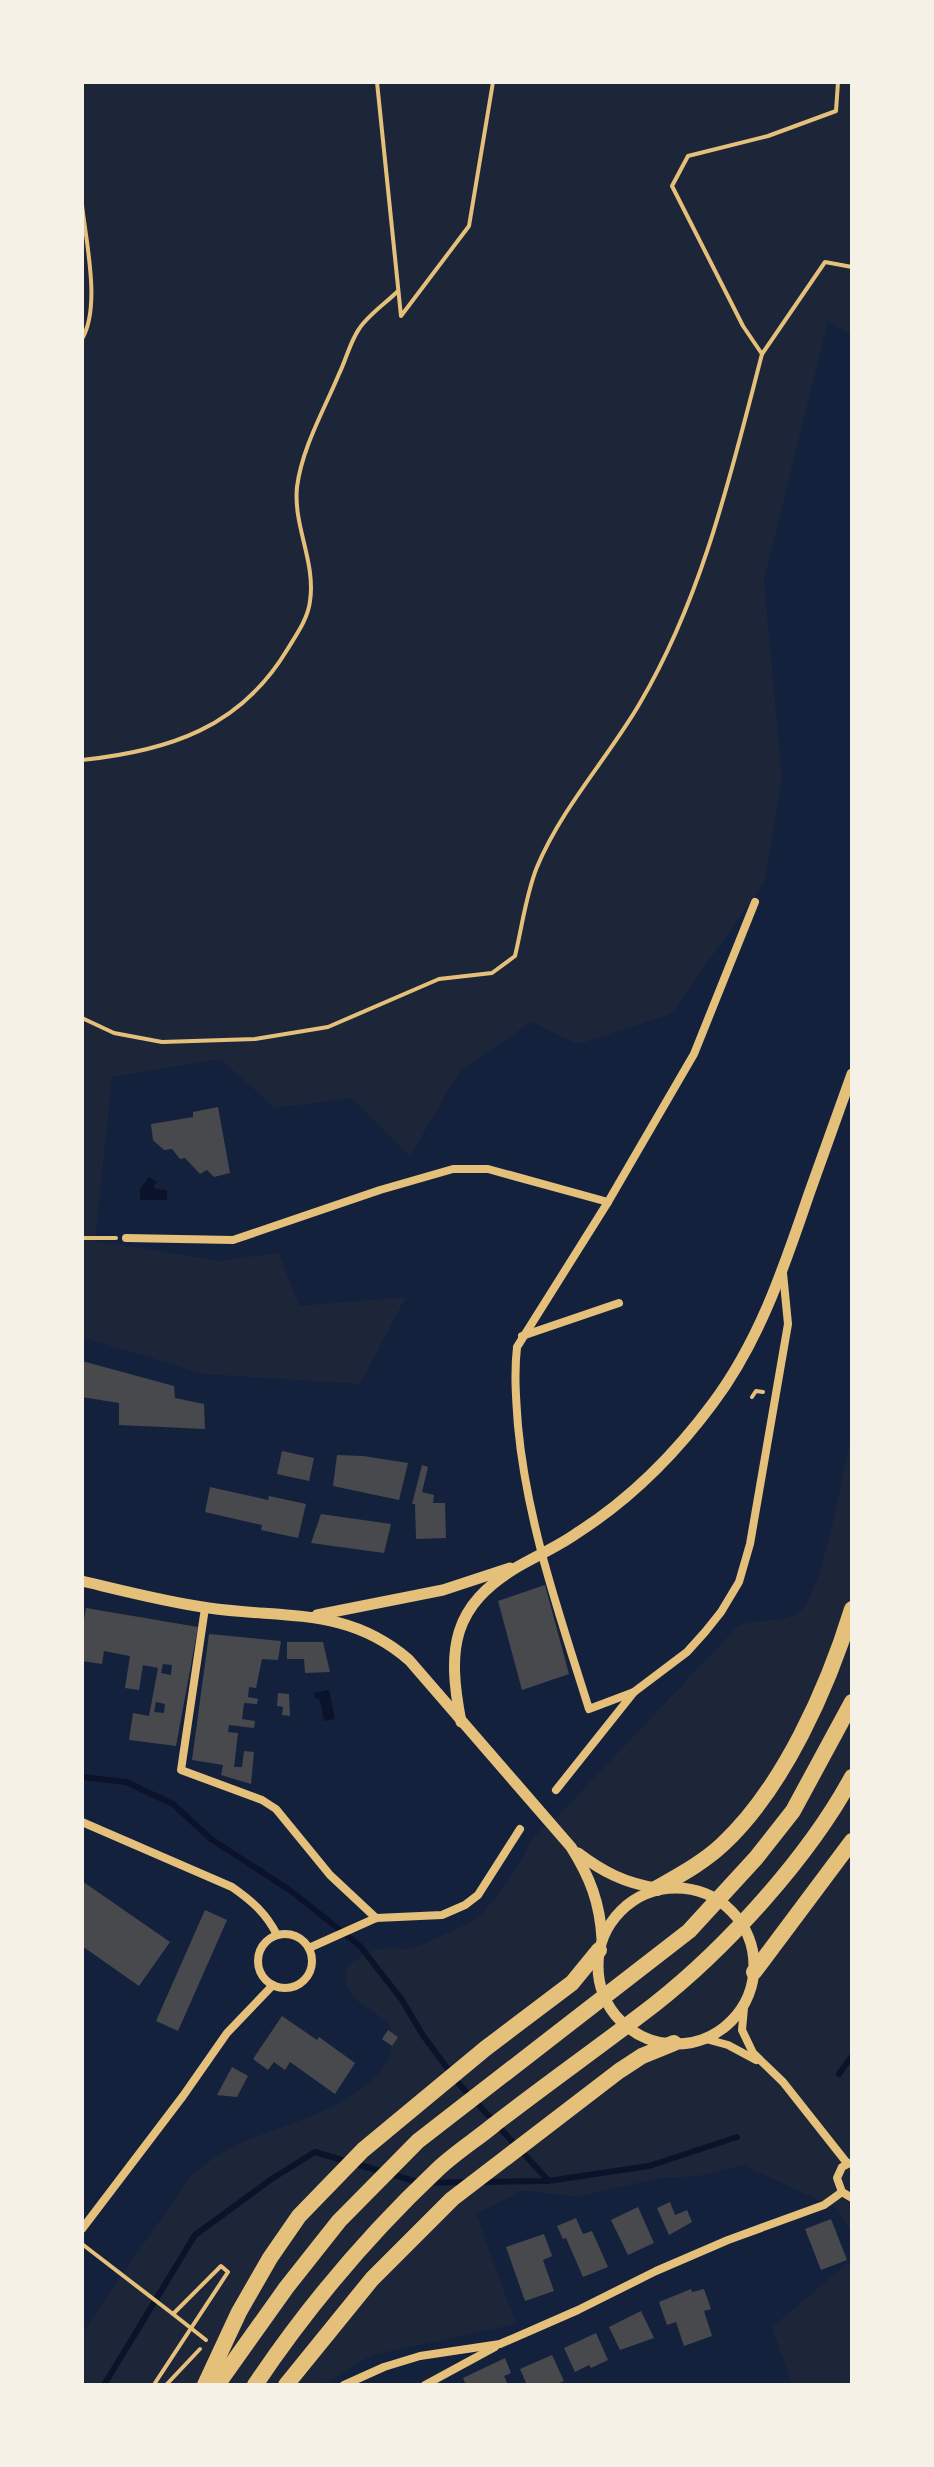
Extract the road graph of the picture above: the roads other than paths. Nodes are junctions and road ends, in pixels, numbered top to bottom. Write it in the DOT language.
graph roads {
  1 [pos="755,902"];
  2 [pos="852,1074"];
  3 [pos="608,1202"];
  4 [pos="126,1238"];
  5 [pos="783,1273"];
  6 [pos="619,1303"];
  7 [pos="522,1336"];
  8 [pos="542,1554"];
  9 [pos="519,1566"];
  10 [pos="82,1581"];
  11 [pos="205,1608"];
  12 [pos="852,1609"];
  13 [pos="309,1617"];
  14 [pos="634,1692"];
  15 [pos="852,1702"];
  16 [pos="461,1722"];
  17 [pos="852,1777"];
  18 [pos="556,1790"];
  19 [pos="82,1822"];
  20 [pos="520,1829"];
  21 [pos="852,1841"];
  22 [pos="571,1847"];
  23 [pos="657,1888"];
  24 [pos="376,1918"];
  25 [pos="277,1935"];
  26 [pos="600,1945"];
  27 [pos="309,1948"];
  28 [pos="754,1972"];
  29 [pos="273,1985"];
  30 [pos="744,2008"];
  31 [pos="706,2039"];
  32 [pos="674,2043"];
  33 [pos="764,2064"];
  34 [pos="849,2163"];
  35 [pos="842,2192"];
  36 [pos="852,2198"];
  37 [pos="82,2229"];
  38 [pos="500,2344"];
  39 [pos="205,2385"];
  40 [pos="217,2385"];
  41 [pos="255,2385"];
  42 [pos="286,2385"];
  43 [pos="344,2385"];
  44 [pos="425,2385"];
  1 -- 3 [label="street"];
  2 -- 5 [label="street"];
  3 -- 4 [label="street"];
  3 -- 7 [label="street"];
  5 -- 8 [label="street"];
  5 -- 14 [label="street"];
  6 -- 7 [label="street"];
  7 -- 8 [label="street"];
  8 -- 9 [label="street"];
  8 -- 14 [label="street"];
  9 -- 13 [label="street"];
  9 -- 16 [label="street"];
  10 -- 11 [label="street"];
  11 -- 13 [label="street"];
  11 -- 24 [label="street"];
  12 -- 23 [label="highway"];
  13 -- 16 [label="street"];
  14 -- 18 [label="street"];
  15 -- 40 [label="highway"];
  16 -- 22 [label="street"];
  17 -- 41 [label="highway"];
  19 -- 25 [label="street"];
  20 -- 24 [label="street"];
  21 -- 28 [label="highway"];
  22 -- 23 [label="street"];
  22 -- 26 [label="street"];
  23 -- 26 [label="street"];
  23 -- 28 [label="street"];
  24 -- 27 [label="street"];
  25 -- 27 [label="street"];
  25 -- 29 [label="street"];
  26 -- 32 [label="street"];
  26 -- 39 [label="highway"];
  27 -- 29 [label="street"];
  28 -- 30 [label="street"];
  29 -- 37 [label="street"];
  30 -- 31 [label="street"];
  30 -- 33 [label="street"];
  31 -- 32 [label="street"];
  31 -- 33 [label="street"];
  32 -- 42 [label="highway"];
  33 -- 34 [label="street"];
  34 -- 35 [label="street"];
  35 -- 36 [label="street"];
  35 -- 38 [label="street"];
  38 -- 43 [label="street"];
  38 -- 44 [label="street"];
}
